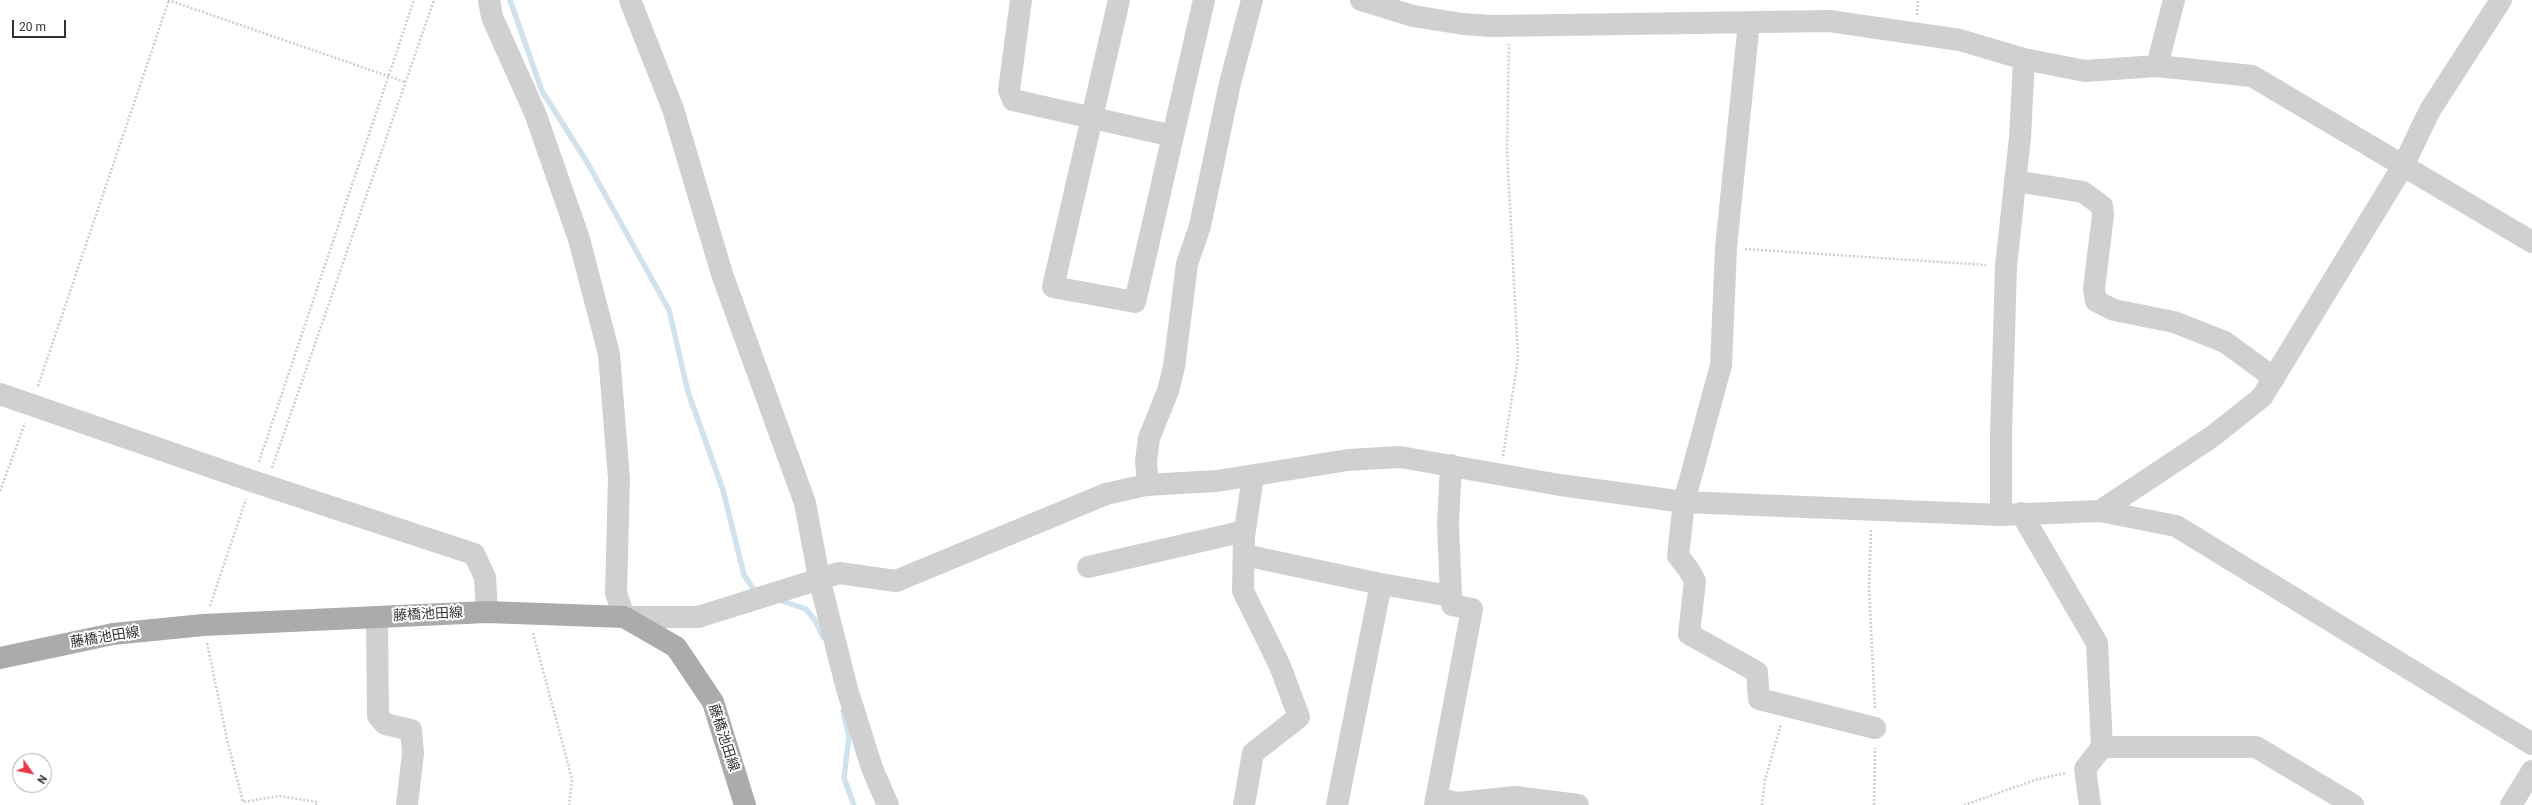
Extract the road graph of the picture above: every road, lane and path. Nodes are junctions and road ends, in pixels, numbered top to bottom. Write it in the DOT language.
graph roads {
  1 [pos="168,0"];
  2 [pos="414,0"];
  3 [pos="434,0"];
  4 [pos="489,0"];
  5 [pos="630,0"];
  6 [pos="1022,0"];
  7 [pos="1119,0"];
  8 [pos="1204,0"];
  9 [pos="1252,0"];
  10 [pos="1361,0"];
  11 [pos="2174,0"];
  12 [pos="2502,0"];
  13 [pos="1749,22"];
  14 [pos="1509,26"];
  15 [pos="2024,59"];
  16 [pos="2157,66"];
  17 [pos="388,77"];
  18 [pos="406,82"];
  19 [pos="1092,117"];
  20 [pos="1173,136"];
  21 [pos="2403,166"];
  22 [pos="2015,181"];
  23 [pos="2532,242"];
  24 [pos="1726,248"];
  25 [pos="2006,266"];
  26 [pos="2274,378"];
  27 [pos="0,394"];
  28 [pos="32,405"];
  29 [pos="1451,465"];
  30 [pos="1501,474"];
  31 [pos="1253,476"];
  32 [pos="259,484"];
  33 [pos="1148,485"];
  34 [pos="0,491"];
  35 [pos="1684,502"];
  36 [pos="1871,509"];
  37 [pos="2100,511"];
  38 [pos="2011,514"];
  39 [pos="1245,531"];
  40 [pos="1244,556"];
  41 [pos="1088,567"];
  42 [pos="819,578"];
  43 [pos="1381,584"];
  44 [pos="1451,596"];
  45 [pos="487,612"];
  46 [pos="527,614"];
  47 [pos="377,617"];
  48 [pos="624,617"];
  49 [pos="203,625"];
  50 [pos="0,658"];
  51 [pos="1787,706"];
  52 [pos="1875,728"];
  53 [pos="2532,744"];
  54 [pos="2102,747"];
  55 [pos="2084,769"];
  56 [pos="2532,771"];
  57 [pos="1435,802"];
  58 [pos="316,805"];
  59 [pos="407,805"];
  60 [pos="569,805"];
  61 [pos="745,805"];
  62 [pos="888,805"];
  63 [pos="1244,805"];
  64 [pos="1337,805"];
  65 [pos="1578,805"];
  66 [pos="1762,805"];
  67 [pos="1874,805"];
  68 [pos="1964,805"];
  69 [pos="2090,805"];
  70 [pos="2353,805"];
  71 [pos="2511,805"];
  1 -- 17 [label="path"];
  1 -- 28 [label="path"];
  2 -- 17 [label="path"];
  3 -- 18 [label="path"];
  4 -- 48 [label="street"];
  5 -- 42 [label="street"];
  6 -- 19 [label="street"];
  7 -- 19 [label="street"];
  8 -- 20 [label="street"];
  9 -- 33 [label="street"];
  10 -- 14 [label="street"];
  11 -- 16 [label="street"];
  12 -- 21 [label="street"];
  13 -- 14 [label="street"];
  13 -- 15 [label="street"];
  13 -- 24 [label="street"];
  14 -- 30 [label="path"];
  15 -- 16 [label="street"];
  15 -- 22 [label="street"];
  16 -- 21 [label="street"];
  17 -- 18 [label="path"];
  17 -- 32 [label="path"];
  18 -- 32 [label="path"];
  19 -- 20 [label="street"];
  19 -- 20 [label="street"];
  21 -- 23 [label="street"];
  21 -- 26 [label="street"];
  22 -- 25 [label="street"];
  22 -- 26 [label="street"];
  24 -- 25 [label="path"];
  24 -- 35 [label="street"];
  25 -- 38 [label="street"];
  26 -- 37 [label="street"];
  27 -- 28 [label="street"];
  28 -- 32 [label="street"];
  28 -- 34 [label="path"];
  29 -- 30 [label="street"];
  29 -- 31 [label="street"];
  29 -- 44 [label="street"];
  30 -- 35 [label="street"];
  31 -- 33 [label="street"];
  31 -- 39 [label="street"];
  32 -- 45 [label="street"];
  32 -- 49 [label="path"];
  33 -- 42 [label="street"];
  35 -- 36 [label="street"];
  35 -- 51 [label="street"];
  36 -- 38 [label="street"];
  36 -- 52 [label="path"];
  37 -- 38 [label="street"];
  37 -- 53 [label="street"];
  38 -- 54 [label="street"];
  39 -- 40 [label="street"];
  39 -- 41 [label="street"];
  40 -- 43 [label="street"];
  40 -- 63 [label="street"];
  42 -- 48 [label="street"];
  42 -- 62 [label="street"];
  43 -- 44 [label="street"];
  43 -- 64 [label="street"];
  44 -- 57 [label="street"];
  45 -- 46 [label="main road, 藤橋池田線"];
  45 -- 47 [label="main road, 藤橋池田線"];
  46 -- 48 [label="main road, 藤橋池田線"];
  46 -- 60 [label="path"];
  47 -- 49 [label="main road, 藤橋池田線"];
  47 -- 59 [label="street"];
  48 -- 61 [label="main road, 藤橋池田線"];
  49 -- 50 [label="main road, 藤橋池田線"];
  49 -- 58 [label="path"];
  51 -- 52 [label="street"];
  51 -- 66 [label="path"];
  52 -- 67 [label="path"];
  54 -- 55 [label="street"];
  54 -- 70 [label="street"];
  55 -- 68 [label="path"];
  55 -- 69 [label="street"];
  56 -- 71 [label="street"];
  57 -- 65 [label="street"];
}
